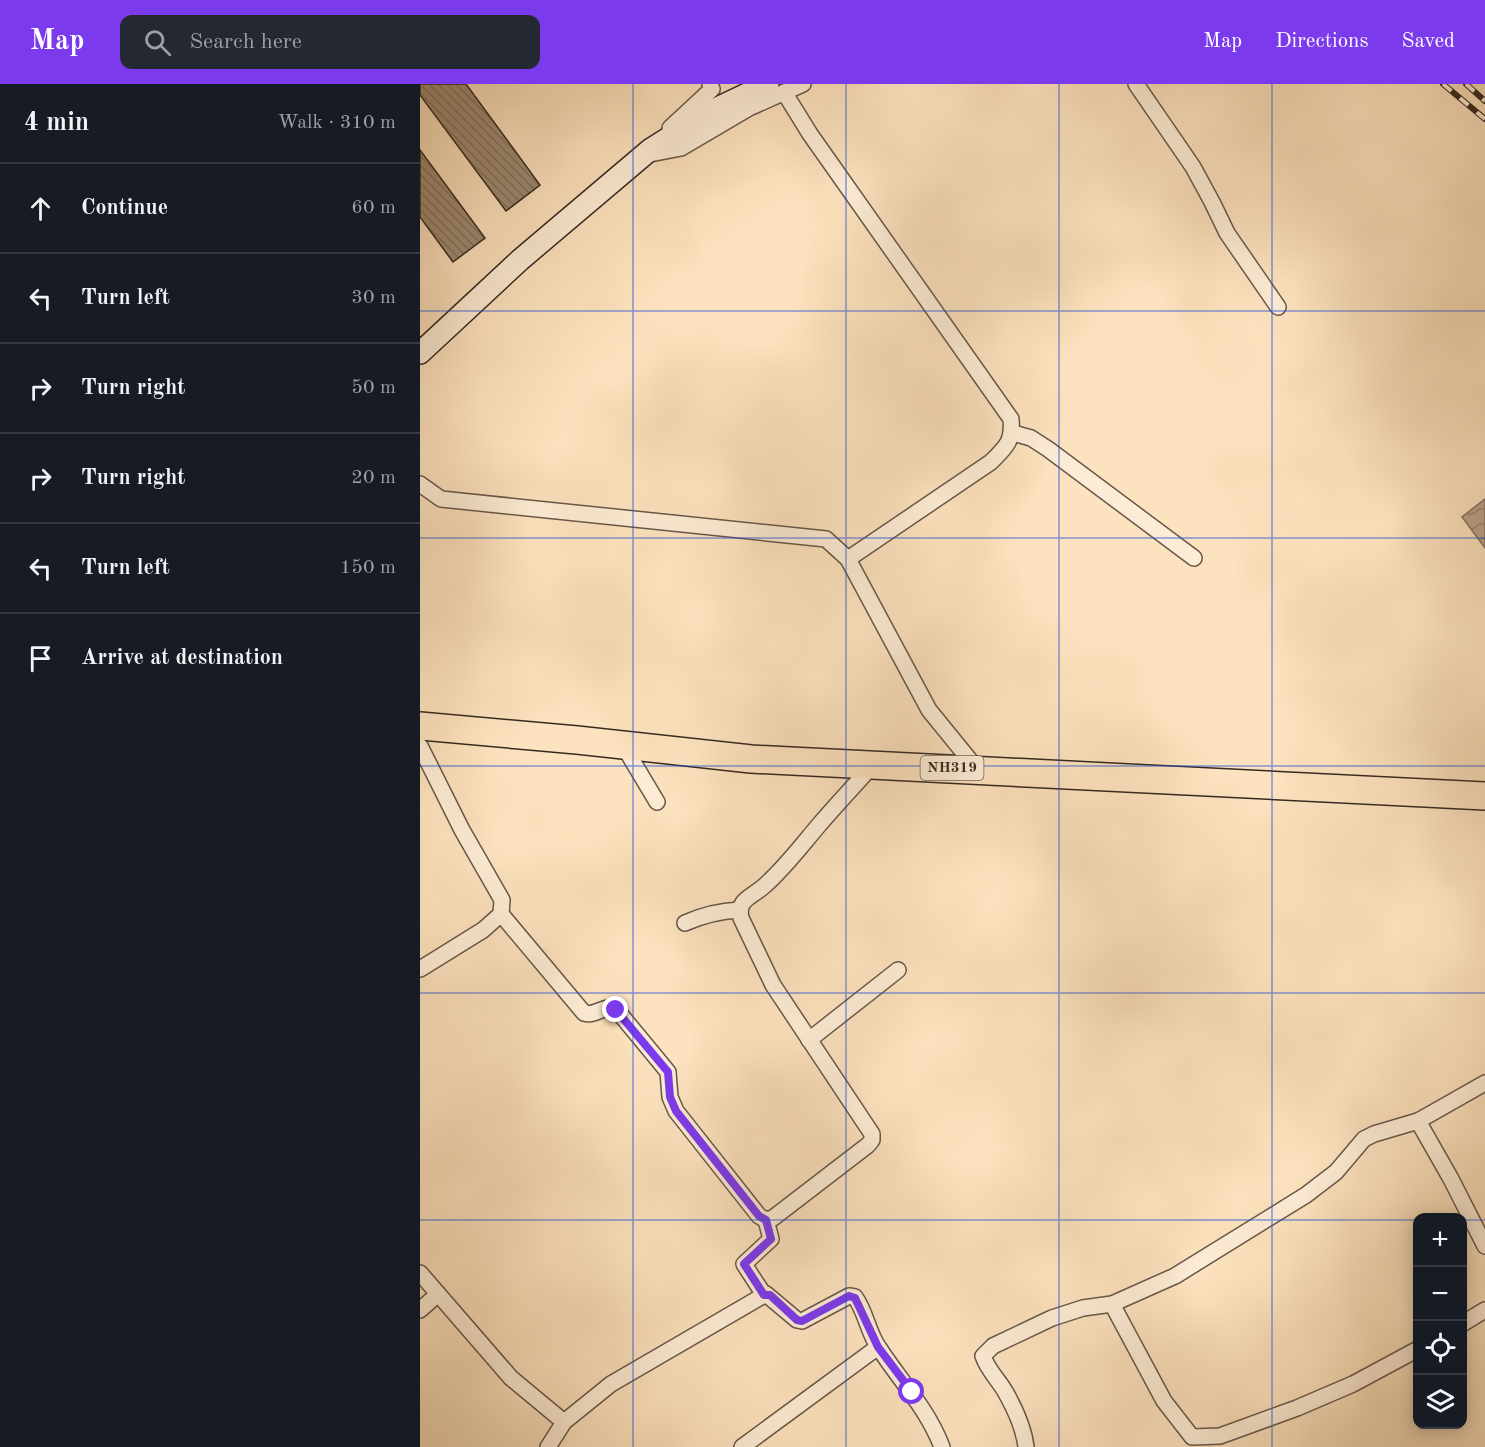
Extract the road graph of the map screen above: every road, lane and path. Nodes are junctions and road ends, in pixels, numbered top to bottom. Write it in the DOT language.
graph roads {
  1 [pos="710,84"];
  2 [pos="803,84"];
  3 [pos="1136,84"];
  4 [pos="776,88"];
  5 [pos="647,152"];
  6 [pos="1278,307"];
  7 [pos="420,353"];
  8 [pos="1012,433"];
  9 [pos="420,484"];
  10 [pos="1194,558"];
  11 [pos="848,559"];
  12 [pos="420,726"];
  13 [pos="624,745"];
  14 [pos="420,746"];
  15 [pos="872,766"];
  16 [pos="976,769"];
  17 [pos="1485,796"];
  18 [pos="657,802"];
  19 [pos="739,910"];
  20 [pos="501,914"];
  21 [pos="685,922"];
  22 [pos="420,969"];
  23 [pos="898,970"];
  24 [pos="809,1040"];
  25 [pos="1485,1083"];
  26 [pos="1418,1121"];
  27 [pos="766,1220"];
  28 [pos="1485,1246"];
  29 [pos="420,1273"];
  30 [pos="438,1294"];
  31 [pos="764,1295"];
  32 [pos="1112,1304"];
  33 [pos="420,1310"];
  34 [pos="1485,1310"];
  35 [pos="1467,1321"];
  36 [pos="878,1347"];
  37 [pos="1413,1352"];
  38 [pos="564,1422"];
  39 [pos="548,1447"];
  40 [pos="742,1447"];
  41 [pos="942,1447"];
  42 [pos="1026,1447"];
  1 -- 5 [label="street"];
  2 -- 4 [label="street"];
  3 -- 6 [label="street"];
  4 -- 5 [label="street"];
  4 -- 5 [label="street"];
  4 -- 8 [label="street"];
  5 -- 7 [label="street"];
  8 -- 10 [label="street"];
  8 -- 11 [label="street"];
  9 -- 11 [label="street"];
  11 -- 16 [label="street"];
  12 -- 13 [label="highway, NH319"];
  13 -- 15 [label="highway, NH319"];
  13 -- 18 [label="street"];
  14 -- 20 [label="street"];
  15 -- 16 [label="highway, NH319"];
  15 -- 19 [label="street"];
  16 -- 17 [label="highway, NH319"];
  19 -- 21 [label="street"];
  19 -- 24 [label="street"];
  20 -- 22 [label="street"];
  20 -- 27 [label="street"];
  23 -- 24 [label="street"];
  24 -- 27 [label="street"];
  25 -- 26 [label="street"];
  26 -- 28 [label="street"];
  26 -- 32 [label="street"];
  27 -- 31 [label="street"];
  29 -- 30 [label="street"];
  30 -- 33 [label="street"];
  30 -- 38 [label="street"];
  31 -- 36 [label="street"];
  31 -- 38 [label="street"];
  32 -- 37 [label="street"];
  32 -- 42 [label="street"];
  34 -- 35 [label="street"];
  36 -- 40 [label="street"];
  36 -- 41 [label="street"];
  38 -- 39 [label="street"];
}
